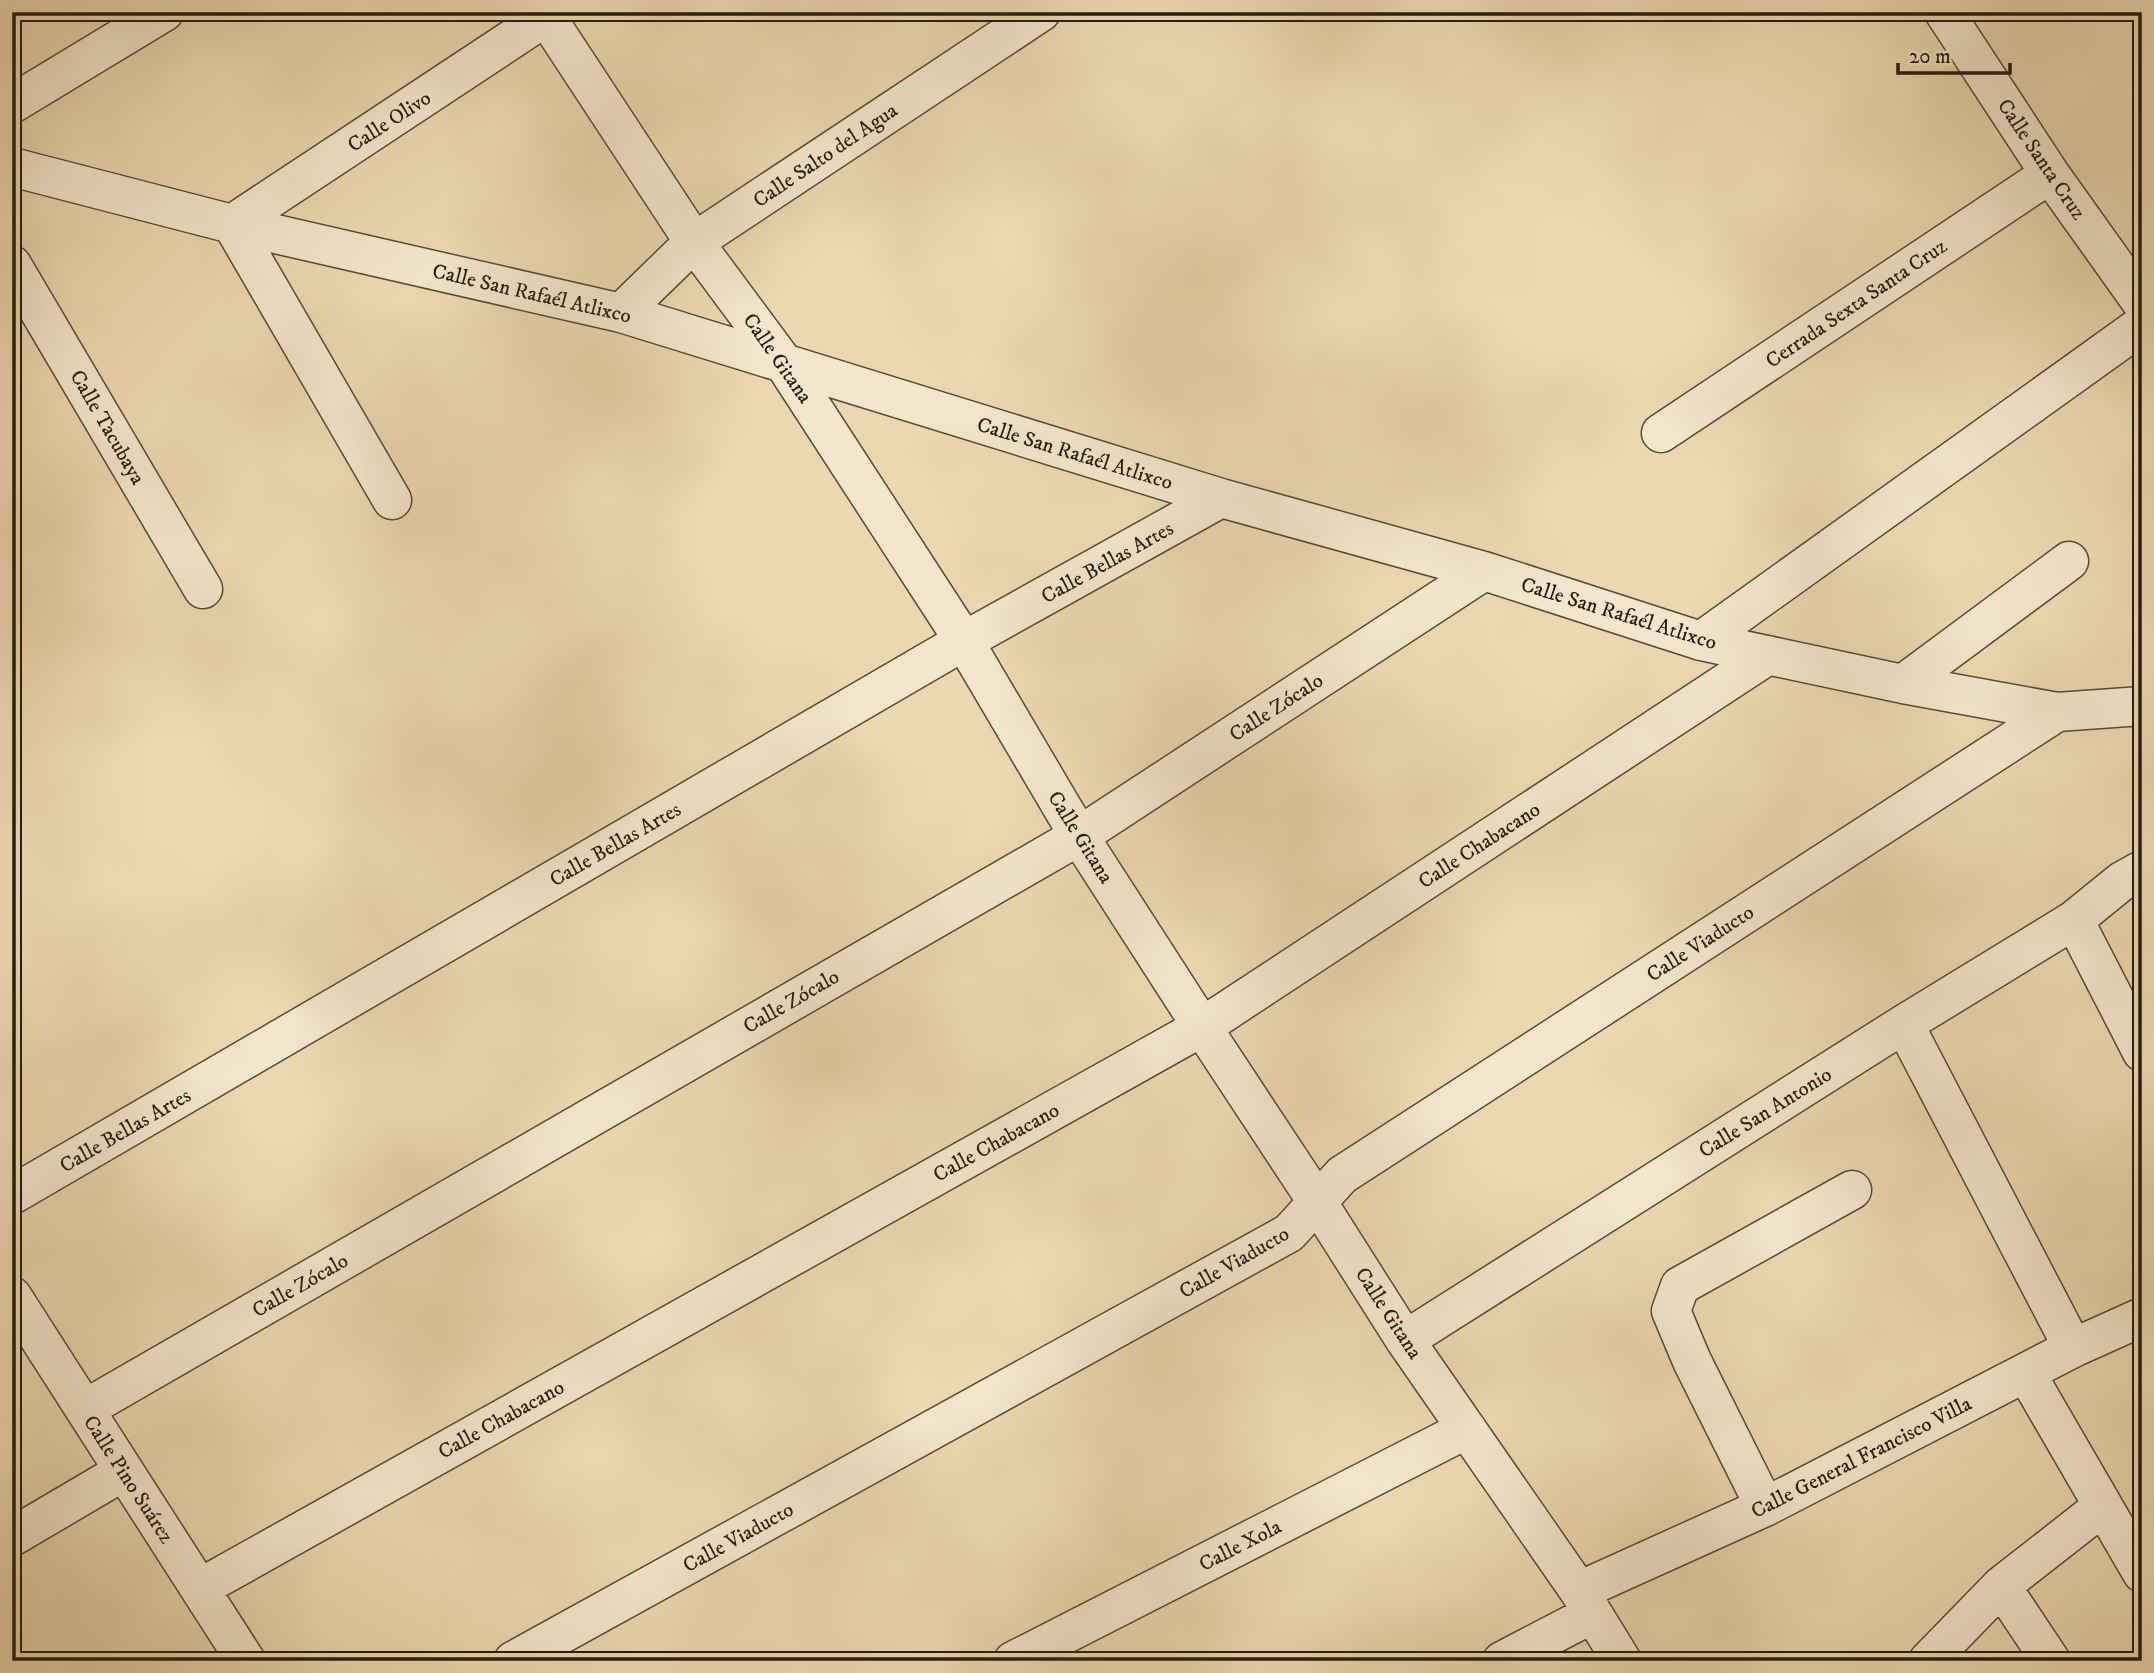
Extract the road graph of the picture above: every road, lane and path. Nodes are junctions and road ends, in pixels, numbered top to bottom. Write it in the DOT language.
graph roads {
  1 [pos="164,12"];
  2 [pos="1041,12"];
  3 [pos="1944,12"];
  4 [pos="547,14"];
  5 [pos="12,104"];
  6 [pos="12,167"];
  7 [pos="2050,174"];
  8 [pos="232,224"];
  9 [pos="694,242"];
  10 [pos="12,265"];
  11 [pos="2142,303"];
  12 [pos="621,313"];
  13 [pos="2142,325"];
  14 [pos="783,362"];
  15 [pos="1661,433"];
  16 [pos="1221,498"];
  17 [pos="392,500"];
  18 [pos="2069,561"];
  19 [pos="1484,571"];
  20 [pos="203,589"];
  21 [pos="1701,640"];
  22 [pos="964,641"];
  23 [pos="1768,655"];
  24 [pos="1903,684"];
  25 [pos="2142,706"];
  26 [pos="2057,712"];
  27 [pos="1079,836"];
  28 [pos="2132,875"];
  29 [pos="2074,920"];
  30 [pos="1904,1024"];
  31 [pos="1202,1027"];
  32 [pos="2136,1027"];
  33 [pos="1852,1190"];
  34 [pos="12,1195"];
  35 [pos="1318,1203"];
  36 [pos="17,1315"];
  37 [pos="2142,1317"];
  38 [pos="1405,1340"];
  39 [pos="2073,1348"];
  40 [pos="2026,1373"];
  41 [pos="85,1409"];
  42 [pos="1467,1429"];
  43 [pos="124,1471"];
  44 [pos="1765,1507"];
  45 [pos="2102,1507"];
  46 [pos="12,1537"];
  47 [pos="2142,1573"];
  48 [pos="2001,1586"];
  49 [pos="200,1588"];
  50 [pos="1585,1603"];
  51 [pos="231,1656"];
  52 [pos="513,1661"];
  53 [pos="1013,1661"];
  54 [pos="1502,1661"];
  55 [pos="1622,1661"];
  56 [pos="1928,1661"];
  57 [pos="2051,1661"];
  1 -- 5 [label="street"];
  2 -- 9 [label="street, Calle Salto del Agua"];
  3 -- 7 [label="street, Calle Santa Cruz"];
  4 -- 8 [label="street, Calle Olivo"];
  4 -- 9 [label="street, Calle Gitana"];
  6 -- 8 [label="street, Calle San Rafaél Atlixco"];
  7 -- 11 [label="street, Calle Santa Cruz"];
  7 -- 15 [label="street, Cerrada Sexta Santa Cruz"];
  8 -- 12 [label="street, Calle San Rafaél Atlixco"];
  8 -- 17 [label="street"];
  9 -- 12 [label="street, Calle Salto del Agua"];
  9 -- 14 [label="street, Calle Gitana"];
  10 -- 20 [label="street, Calle Tacubaya"];
  12 -- 14 [label="street, Calle San Rafaél Atlixco"];
  13 -- 21 [label="street"];
  14 -- 16 [label="street, Calle San Rafaél Atlixco"];
  14 -- 22 [label="street, Calle Gitana"];
  16 -- 19 [label="street, Calle San Rafaél Atlixco"];
  16 -- 22 [label="street, Calle Bellas Artes"];
  18 -- 24 [label="street"];
  19 -- 21 [label="street, Calle San Rafaél Atlixco"];
  19 -- 27 [label="street, Calle Zócalo"];
  21 -- 23 [label="street, Calle San Rafaél Atlixco"];
  22 -- 27 [label="street, Calle Gitana"];
  22 -- 34 [label="street, Calle Bellas Artes"];
  23 -- 24 [label="street, Calle San Rafaél Atlixco"];
  23 -- 31 [label="street, Calle Chabacano"];
  24 -- 26 [label="street, Calle San Rafaél Atlixco"];
  25 -- 26 [label="street, Calle San Rafaél Atlixco"];
  26 -- 35 [label="street, Calle Viaducto"];
  27 -- 31 [label="street, Calle Gitana"];
  27 -- 41 [label="street, Calle Zócalo"];
  28 -- 29 [label="street, Calle San Antonio"];
  29 -- 30 [label="street, Calle San Antonio"];
  29 -- 32 [label="street"];
  30 -- 38 [label="street, Calle San Antonio"];
  30 -- 39 [label="street"];
  31 -- 35 [label="street, Calle Gitana"];
  31 -- 49 [label="street, Calle Chabacano"];
  33 -- 44 [label="street"];
  35 -- 38 [label="street, Calle Gitana"];
  35 -- 52 [label="street, Calle Viaducto"];
  36 -- 41 [label="street, Calle Pino Suárez"];
  37 -- 39 [label="street, Calle General Francisco Villa"];
  38 -- 42 [label="street, Calle Gitana"];
  39 -- 40 [label="street, Calle General Francisco Villa"];
  40 -- 44 [label="street, Calle General Francisco Villa"];
  40 -- 45 [label="street"];
  41 -- 43 [label="street, Calle Pino Suárez"];
  42 -- 50 [label="street, Calle Gitana"];
  42 -- 53 [label="street, Calle Xola"];
  43 -- 46 [label="street"];
  43 -- 49 [label="street, Calle Pino Suárez"];
  44 -- 50 [label="street, Calle General Francisco Villa"];
  45 -- 47 [label="street"];
  45 -- 48 [label="street"];
  48 -- 56 [label="street"];
  48 -- 57 [label="street"];
  49 -- 51 [label="street, Calle Pino Suárez"];
  50 -- 54 [label="street, Calle General Francisco Villa"];
  50 -- 55 [label="street, Calle Gitana"];
}
